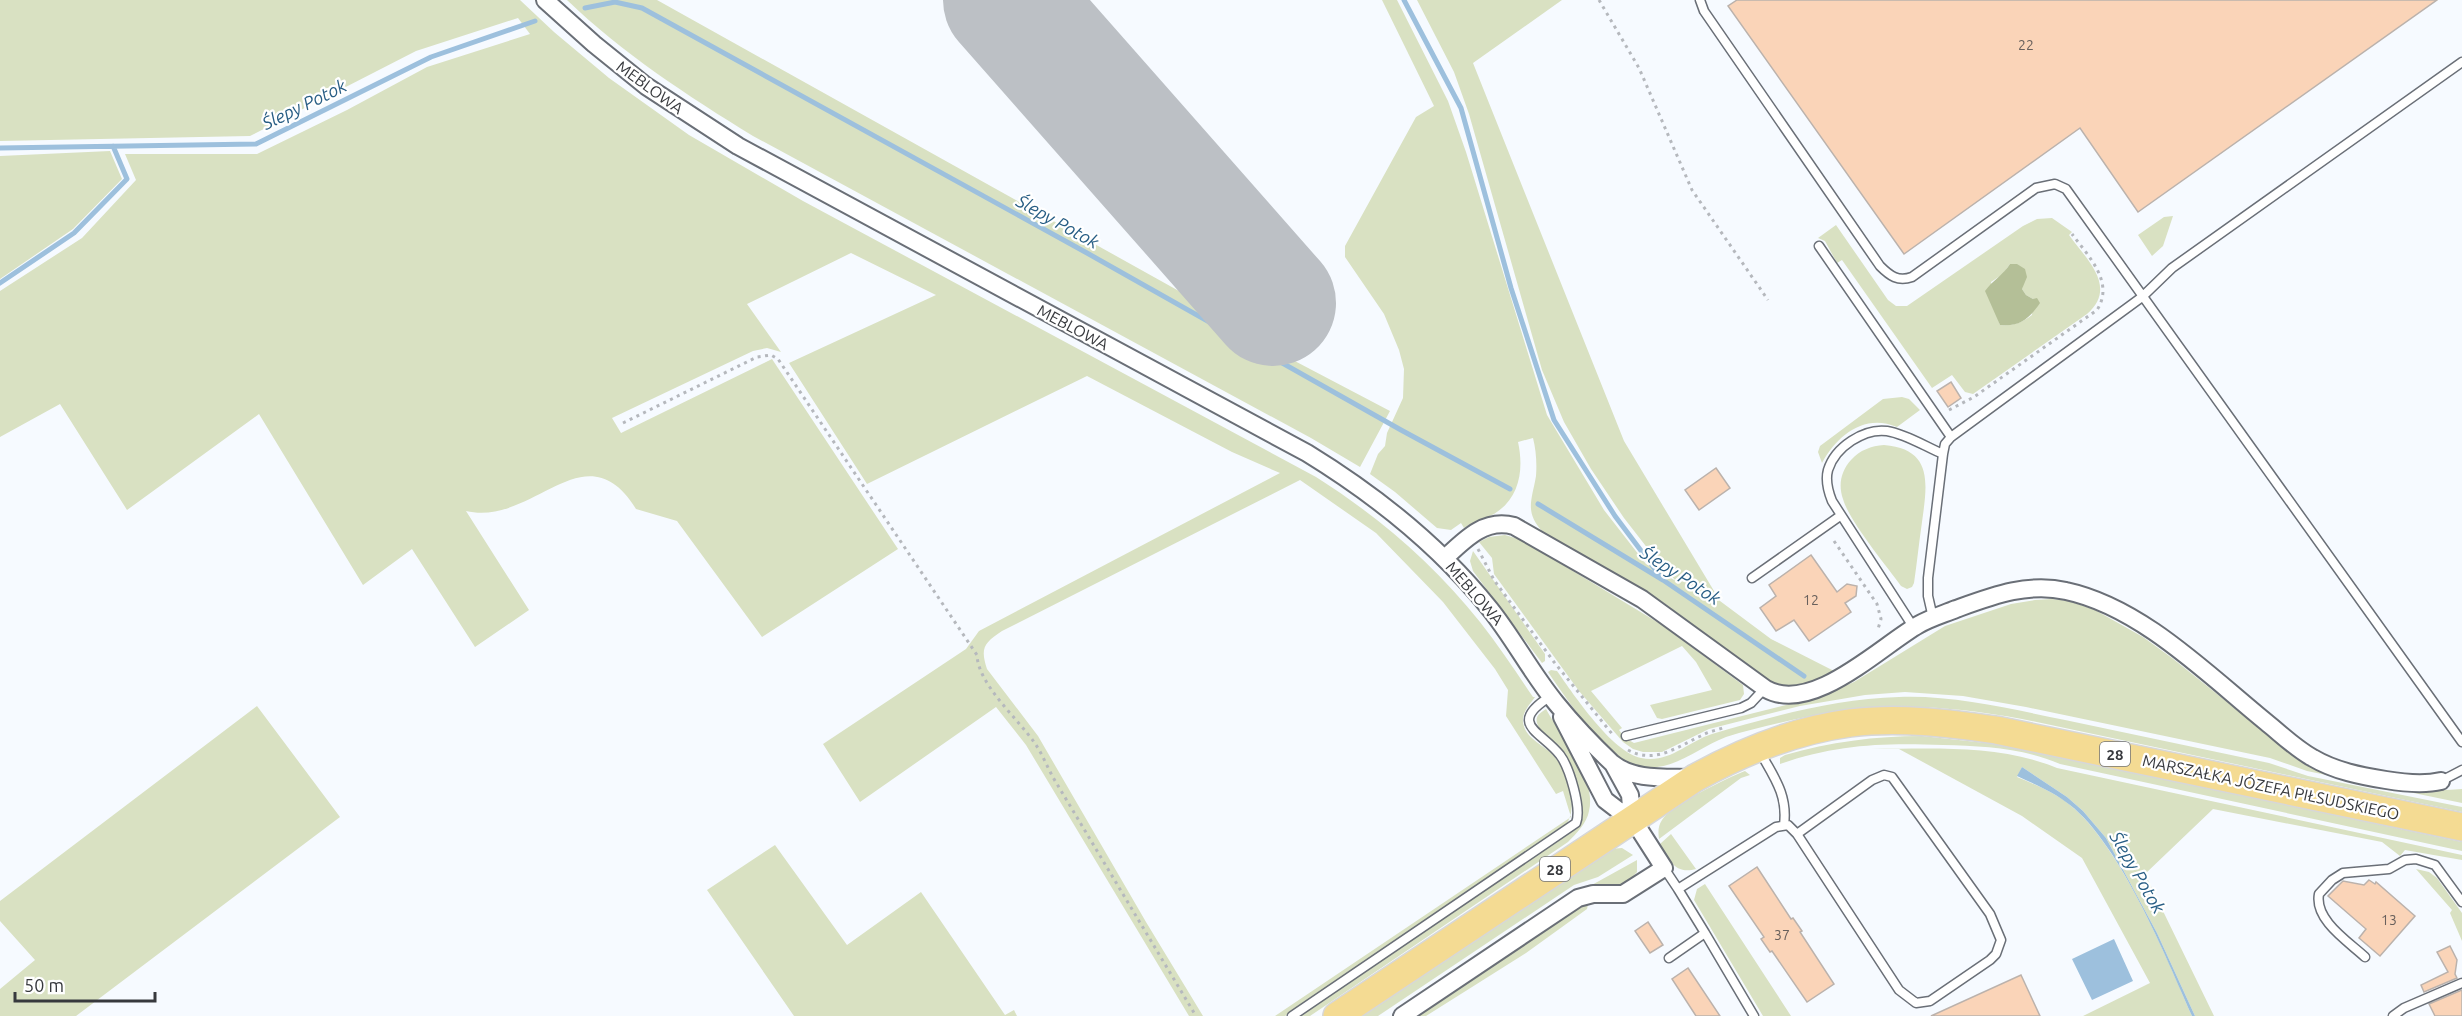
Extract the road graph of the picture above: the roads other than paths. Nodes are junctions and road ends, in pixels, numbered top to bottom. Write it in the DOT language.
graph roads {
  1 [pos="545,0"];
  2 [pos="1700,0"];
  3 [pos="2462,62"];
  4 [pos="1819,246"];
  5 [pos="2142,297"];
  6 [pos="1951,436"];
  7 [pos="1943,454"];
  8 [pos="1840,516"];
  9 [pos="1445,558"];
  10 [pos="1752,578"];
  11 [pos="1933,618"];
  12 [pos="1914,628"];
  13 [pos="1765,688"];
  14 [pos="1553,700"];
  15 [pos="1622,738"];
  16 [pos="2462,742"];
  17 [pos="1758,749"];
  18 [pos="1612,763"];
  19 [pos="2462,770"];
  20 [pos="1695,778"];
  21 [pos="2441,781"];
  22 [pos="1632,818"];
  23 [pos="1784,825"];
  24 [pos="2462,827"];
  25 [pos="1797,834"];
  26 [pos="1664,868"];
  27 [pos="1678,889"];
  28 [pos="2462,902"];
  29 [pos="1705,933"];
  30 [pos="2365,957"];
  31 [pos="1669,958"];
  32 [pos="2462,983"];
  33 [pos="1292,1016"];
  34 [pos="1337,1016"];
  35 [pos="1402,1016"];
  36 [pos="1754,1016"];
  37 [pos="2393,1016"];
  1 -- 9 [label="street, MEBLOWA"];
  2 -- 5 [label="lane"];
  3 -- 5 [label="lane"];
  4 -- 6 [label="lane"];
  5 -- 6 [label="lane"];
  5 -- 16 [label="lane"];
  6 -- 7 [label="lane"];
  7 -- 8 [label="lane"];
  7 -- 11 [label="lane"];
  8 -- 10 [label="lane"];
  8 -- 12 [label="lane"];
  9 -- 13 [label="street"];
  9 -- 14 [label="street, MEBLOWA"];
  11 -- 12 [label="street"];
  11 -- 21 [label="street"];
  12 -- 13 [label="street"];
  13 -- 15 [label="lane"];
  14 -- 18 [label="street, MEBLOWA"];
  14 -- 22 [label="street, MEBLOWA"];
  14 -- 33 [label="lane"];
  17 -- 20 [label="main road, MARSZAŁKA JÓZEFA PIŁSUDSKIEGO / 28"];
  17 -- 23 [label="lane"];
  17 -- 24 [label="main road, MARSZAŁKA JÓZEFA PIŁSUDSKIEGO / 28"];
  18 -- 20 [label="street, MEBLOWA"];
  18 -- 22 [label="street, MEBLOWA"];
  19 -- 21 [label="lane"];
  20 -- 22 [label="main road, MARSZAŁKA JÓZEFA PIŁSUDSKIEGO / 28"];
  22 -- 26 [label="street"];
  22 -- 34 [label="main road, MARSZAŁKA JÓZEFA PIŁSUDSKIEGO / 28"];
  23 -- 25 [label="lane"];
  23 -- 27 [label="lane"];
  25 -- 25 [label="lane"];
  26 -- 27 [label="lane"];
  26 -- 35 [label="street"];
  27 -- 29 [label="lane"];
  28 -- 30 [label="lane"];
  29 -- 31 [label="lane"];
  29 -- 36 [label="lane"];
  32 -- 37 [label="lane"];
}
